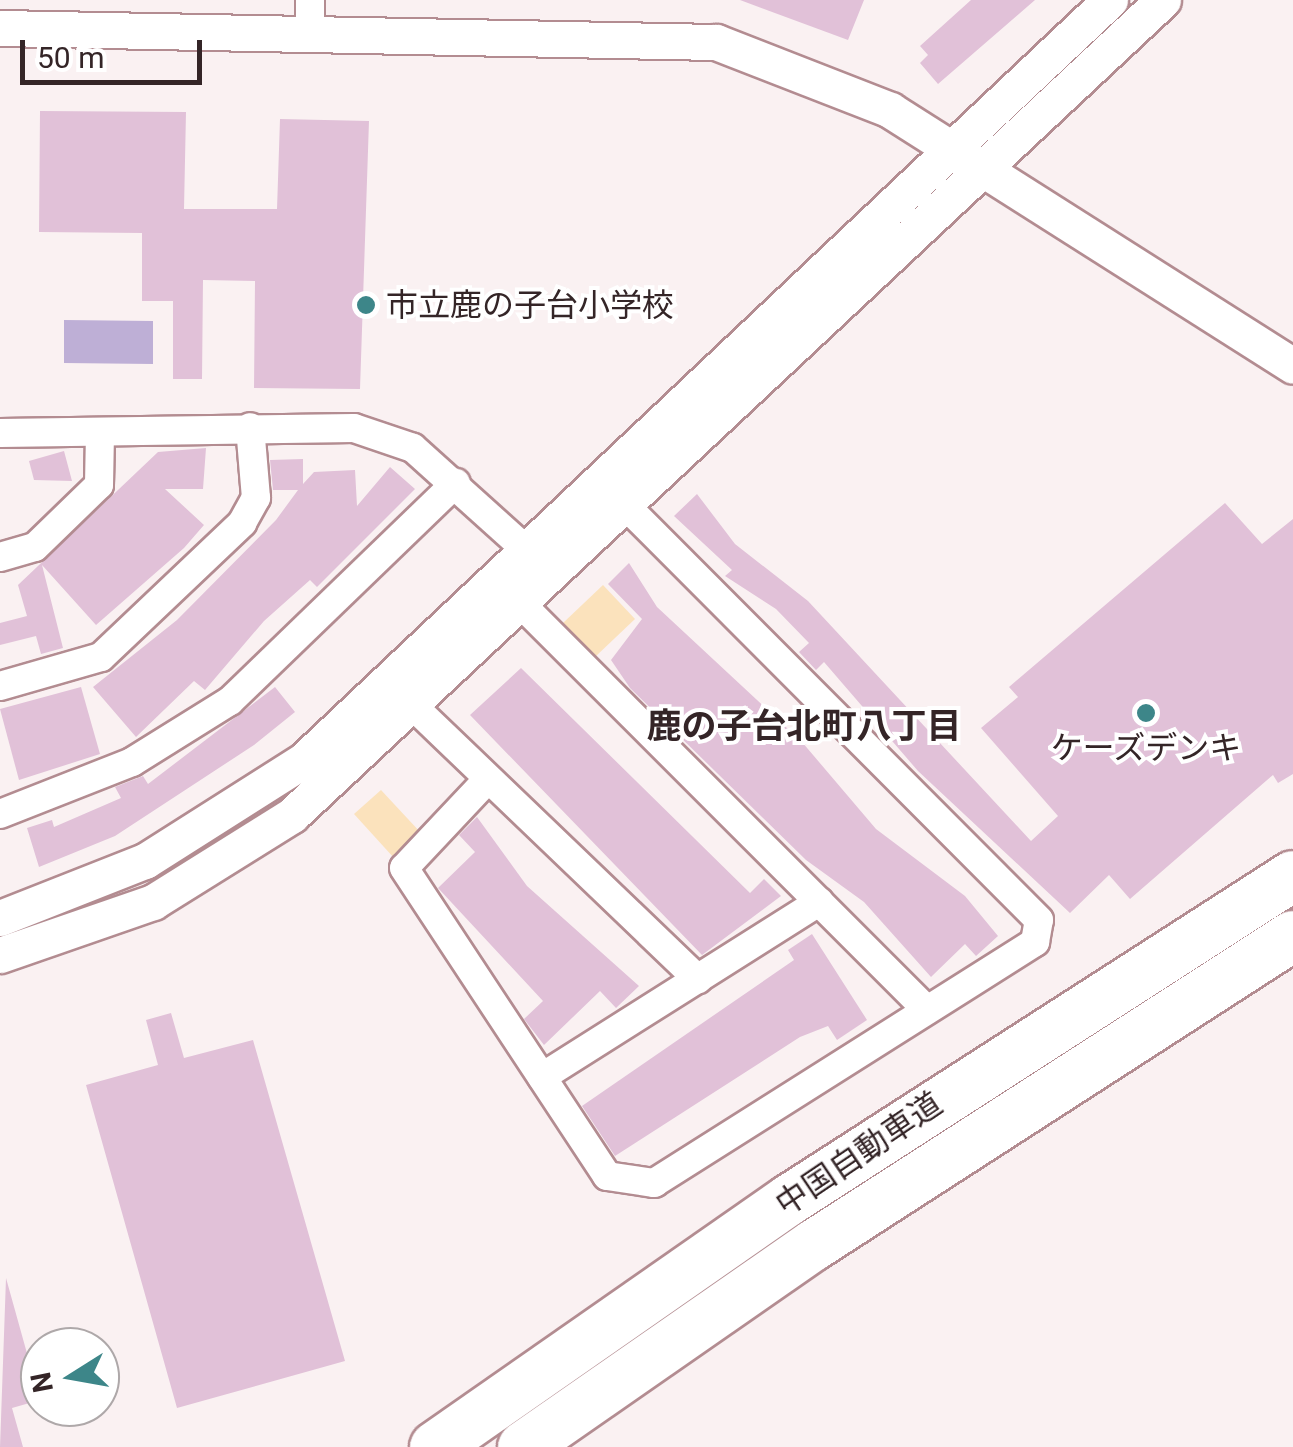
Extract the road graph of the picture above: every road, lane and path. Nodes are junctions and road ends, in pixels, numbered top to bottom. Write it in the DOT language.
graph roads {
  1 [pos="1110,0"];
  2 [pos="1163,0"];
  3 [pos="310,16"];
  4 [pos="0,28"];
  5 [pos="952,152"];
  6 [pos="986,173"];
  7 [pos="1293,366"];
  8 [pos="250,427"];
  9 [pos="100,432"];
  10 [pos="0,433"];
  11 [pos="456,484"];
  12 [pos="627,508"];
  13 [pos="525,549"];
  14 [pos="0,557"];
  15 [pos="520,604"];
  16 [pos="0,686"];
  17 [pos="413,706"];
  18 [pos="488,779"];
  19 [pos="0,814"];
  20 [pos="1293,876"];
  21 [pos="819,902"];
  22 [pos="0,918"];
  23 [pos="1293,936"];
  24 [pos="0,955"];
  25 [pos="698,979"];
  26 [pos="927,1010"];
  27 [pos="542,1077"];
  28 [pos="435,1447"];
  29 [pos="523,1447"];
  1 -- 5 [label="street"];
  2 -- 6 [label="street"];
  3 -- 4 [label="street"];
  3 -- 5 [label="street"];
  5 -- 6 [label="street"];
  5 -- 13 [label="street"];
  6 -- 7 [label="street"];
  6 -- 12 [label="street"];
  8 -- 9 [label="street"];
  8 -- 11 [label="street"];
  8 -- 16 [label="street"];
  9 -- 10 [label="street"];
  9 -- 14 [label="street"];
  11 -- 13 [label="street"];
  11 -- 19 [label="street"];
  12 -- 15 [label="street"];
  12 -- 26 [label="street"];
  13 -- 22 [label="street"];
  15 -- 17 [label="street"];
  15 -- 21 [label="street"];
  17 -- 18 [label="street"];
  17 -- 24 [label="street"];
  18 -- 25 [label="street"];
  18 -- 27 [label="street"];
  20 -- 28 [label="highway, 中国自動車道"];
  21 -- 25 [label="street"];
  21 -- 26 [label="street"];
  23 -- 29 [label="highway, 中国自動車道"];
  25 -- 27 [label="street"];
  26 -- 27 [label="street"];
}
